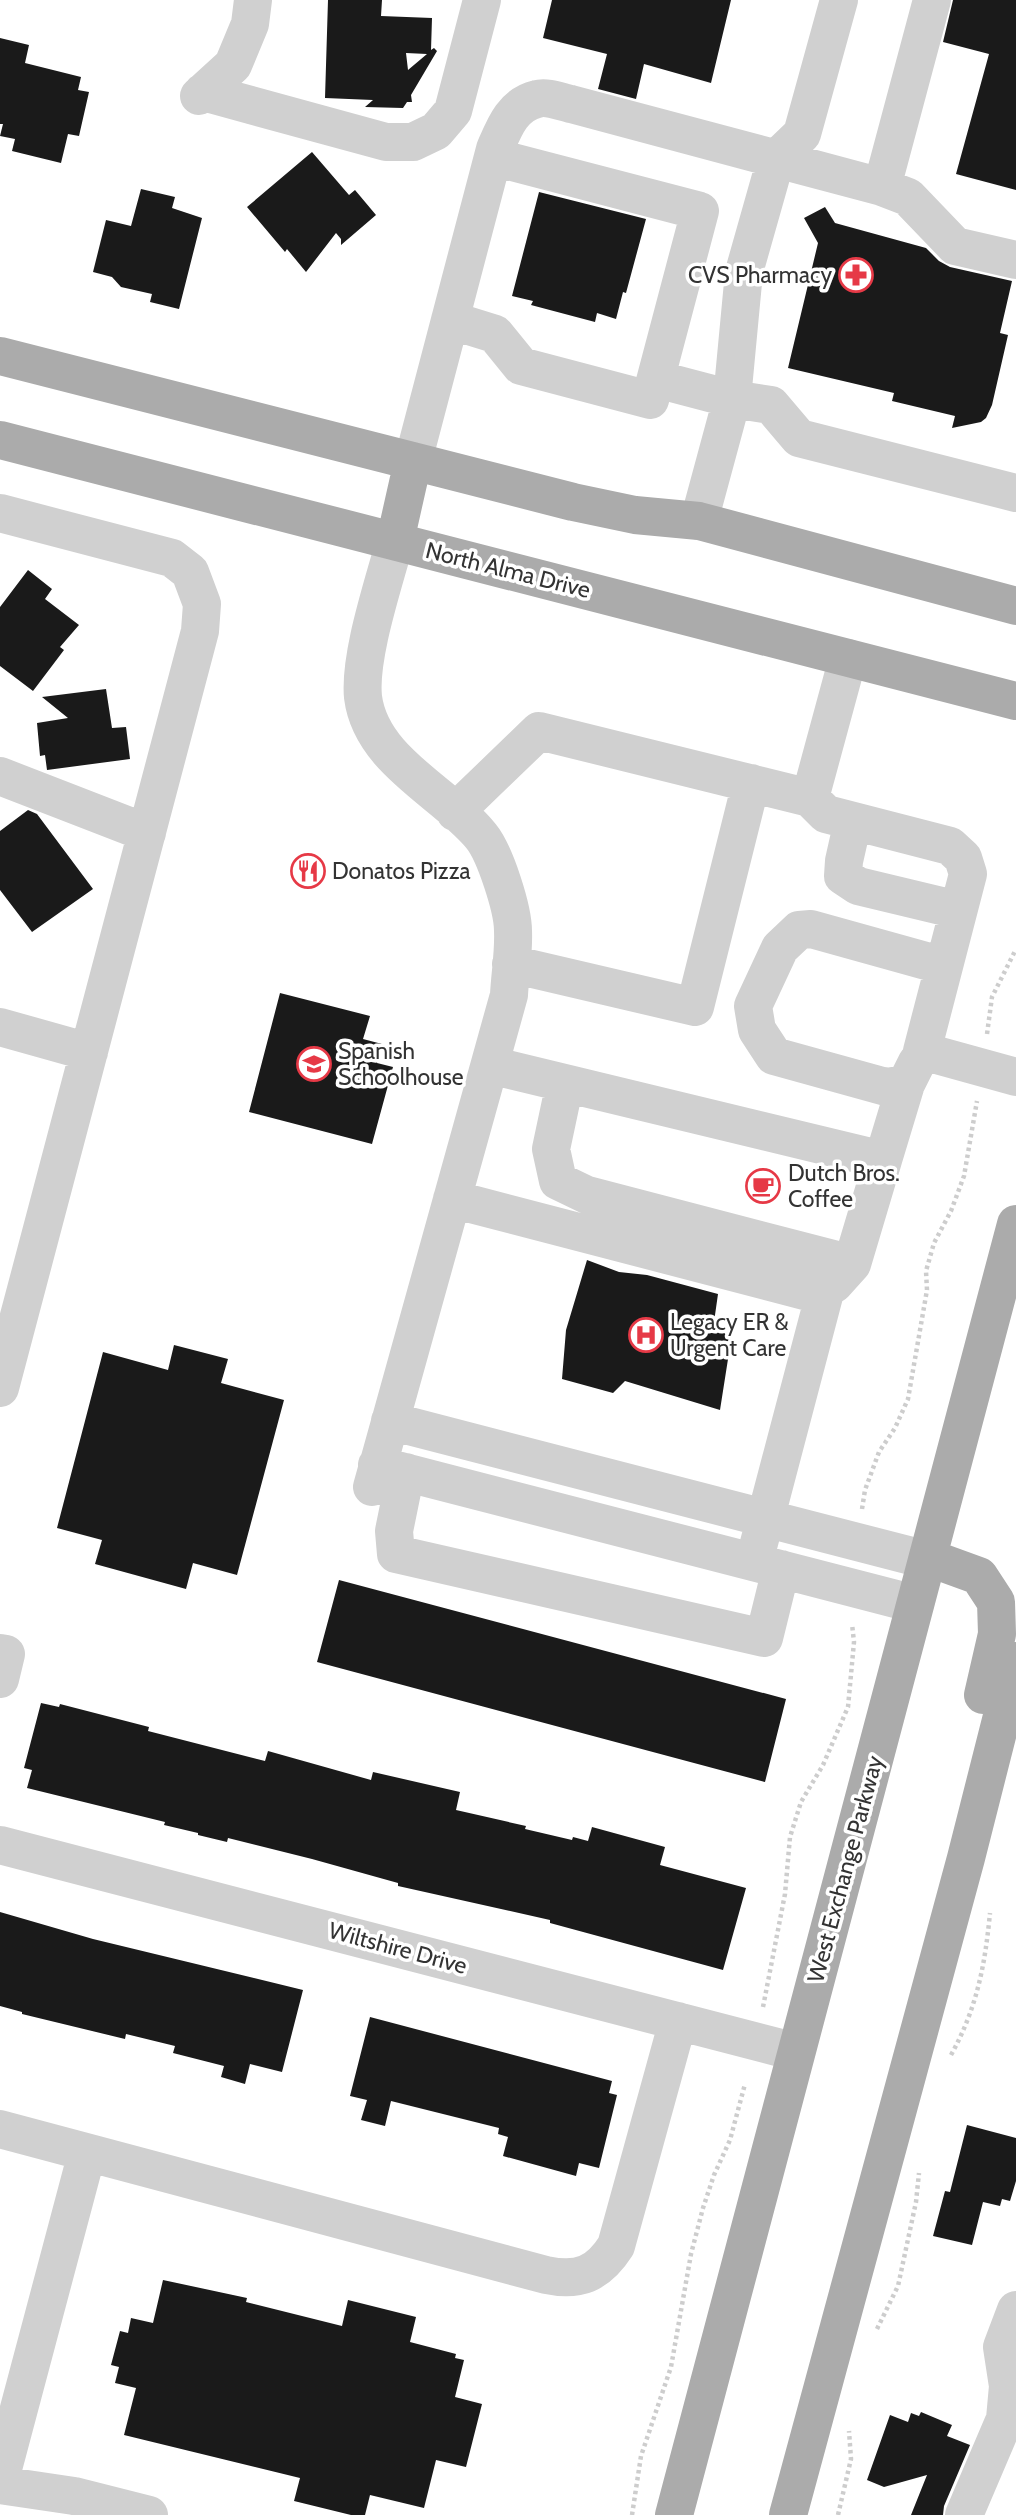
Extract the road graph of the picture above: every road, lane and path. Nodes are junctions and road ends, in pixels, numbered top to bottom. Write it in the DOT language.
graph roads {
  1 [pos="253,0"];
  2 [pos="482,0"];
  3 [pos="839,0"];
  4 [pos="932,0"];
  5 [pos="493,157"];
  6 [pos="776,159"];
  7 [pos="882,187"];
  8 [pos="1016,260"];
  9 [pos="450,320"];
  10 [pos="0,356"];
  11 [pos="656,379"];
  12 [pos="732,399"];
  13 [pos="0,440"];
  14 [pos="413,461"];
  15 [pos="1016,493"];
  16 [pos="0,513"];
  17 [pos="699,521"];
  18 [pos="394,541"];
  19 [pos="1016,606"];
  20 [pos="848,658"];
  21 [pos="1016,701"];
  22 [pos="0,776"];
  23 [pos="751,783"];
  24 [pos="810,798"];
  25 [pos="455,812"];
  26 [pos="853,821"];
  27 [pos="147,833"];
  28 [pos="958,910"];
  29 [pos="1016,949"];
  30 [pos="511,964"];
  31 [pos="944,966"];
  32 [pos="0,1027"];
  33 [pos="89,1052"];
  34 [pos="489,1065"];
  35 [pos="914,1067"];
  36 [pos="999,1073"];
  37 [pos="565,1083"];
  38 [pos="883,1160"];
  39 [pos="452,1199"];
  40 [pos="1016,1224"];
  41 [pos="852,1264"];
  42 [pos="824,1296"];
  43 [pos="1,1379"];
  44 [pos="390,1421"];
  45 [pos="585,1472"];
  46 [pos="385,1475"];
  47 [pos="861,1515"];
  48 [pos="573,1516"];
  49 [pos="766,1518"];
  50 [pos="927,1560"];
  51 [pos="768,1566"];
  52 [pos="915,1604"];
  53 [pos="851,1620"];
  54 [pos="0,1653"];
  55 [pos="1016,1661"];
  56 [pos="0,1679"];
  57 [pos="0,1845"];
  58 [pos="945,1938"];
  59 [pos="763,2007"];
  60 [pos="678,2021"];
  61 [pos="796,2052"];
  62 [pos="746,2084"];
  63 [pos="0,2129"];
  64 [pos="87,2153"];
  65 [pos="1016,2310"];
  66 [pos="1009,2353"];
  67 [pos="0,2482"];
  68 [pos="149,2515"];
  69 [pos="632,2515"];
  70 [pos="674,2515"];
  71 [pos="788,2515"];
  72 [pos="964,2515"];
  1 -- 2 [label="street"];
  3 -- 6 [label="street"];
  4 -- 7 [label="street"];
  5 -- 6 [label="street"];
  5 -- 9 [label="street"];
  5 -- 11 [label="street"];
  6 -- 7 [label="street"];
  6 -- 12 [label="street"];
  7 -- 8 [label="street"];
  9 -- 11 [label="street"];
  9 -- 14 [label="street"];
  10 -- 14 [label="main road"];
  11 -- 12 [label="street"];
  12 -- 15 [label="street"];
  12 -- 17 [label="street"];
  13 -- 18 [label="main road, North Alma Drive"];
  14 -- 17 [label="main road"];
  14 -- 18 [label="main road"];
  16 -- 27 [label="street"];
  17 -- 19 [label="main road"];
  18 -- 20 [label="main road, North Alma Drive"];
  18 -- 25 [label="street"];
  20 -- 21 [label="main road, North Alma Drive"];
  20 -- 24 [label="street"];
  22 -- 27 [label="street"];
  23 -- 24 [label="street"];
  23 -- 25 [label="street"];
  23 -- 30 [label="street"];
  24 -- 26 [label="street"];
  25 -- 30 [label="street"];
  26 -- 28 [label="street"];
  26 -- 28 [label="street"];
  27 -- 33 [label="street"];
  28 -- 31 [label="street"];
  29 -- 36 [label="path"];
  30 -- 34 [label="street"];
  31 -- 35 [label="street"];
  31 -- 35 [label="street"];
  32 -- 33 [label="street"];
  33 -- 43 [label="street"];
  34 -- 37 [label="street"];
  34 -- 39 [label="street"];
  35 -- 36 [label="street"];
  35 -- 38 [label="street"];
  36 -- 47 [label="path"];
  37 -- 38 [label="street"];
  37 -- 41 [label="street"];
  38 -- 41 [label="street"];
  39 -- 42 [label="street"];
  39 -- 44 [label="street"];
  40 -- 50 [label="main road, West Exchange Parkway"];
  41 -- 42 [label="street"];
  42 -- 49 [label="street"];
  44 -- 45 [label="street"];
  44 -- 46 [label="street"];
  45 -- 48 [label="street"];
  45 -- 49 [label="street"];
  46 -- 48 [label="street"];
  46 -- 51 [label="street"];
  48 -- 51 [label="street"];
  49 -- 50 [label="street"];
  49 -- 51 [label="street"];
  50 -- 52 [label="main road, West Exchange Parkway"];
  50 -- 58 [label="main road"];
  51 -- 52 [label="street"];
  52 -- 61 [label="main road, West Exchange Parkway"];
  53 -- 59 [label="path"];
  54 -- 56 [label="street"];
  55 -- 58 [label="main road"];
  57 -- 60 [label="street, Wiltshire Drive"];
  58 -- 71 [label="main road"];
  60 -- 61 [label="street, Wiltshire Drive"];
  60 -- 64 [label="street"];
  61 -- 70 [label="main road, West Exchange Parkway"];
  62 -- 69 [label="path"];
  63 -- 64 [label="street"];
  64 -- 67 [label="street"];
  65 -- 66 [label="street"];
  66 -- 72 [label="street"];
  67 -- 68 [label="street"];
}
